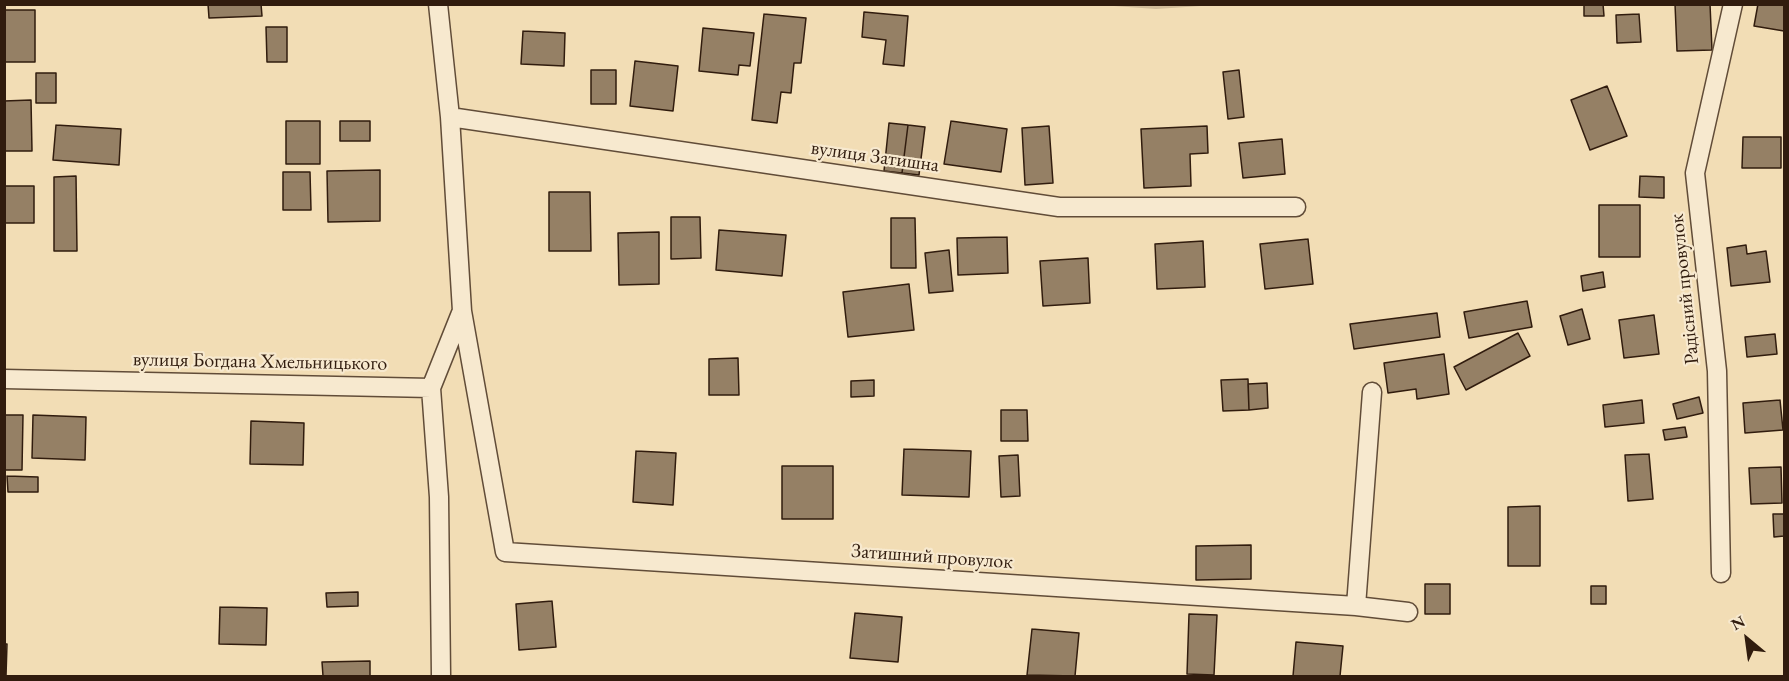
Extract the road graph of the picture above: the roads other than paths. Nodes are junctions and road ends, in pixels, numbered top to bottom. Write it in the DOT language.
graph roads {
  1 [pos="438,4"];
  2 [pos="1733,4"];
  3 [pos="450,117"];
  4 [pos="1296,207"];
  5 [pos="462,311"];
  6 [pos="4,379"];
  7 [pos="431,388"];
  8 [pos="1372,392"];
  9 [pos="1721,573"];
  10 [pos="1356,606"];
  11 [pos="1408,612"];
  12 [pos="441,676"];
  1 -- 3 [label="street"];
  2 -- 9 [label="street, Радісний провулок"];
  3 -- 4 [label="street, вулиця Затишна"];
  3 -- 5 [label="street"];
  5 -- 7 [label="street"];
  5 -- 10 [label="street, Затишний провулок"];
  6 -- 7 [label="street, вулиця Богдана Хмельницького"];
  7 -- 12 [label="street"];
  8 -- 10 [label="street"];
  10 -- 11 [label="street"];
}
